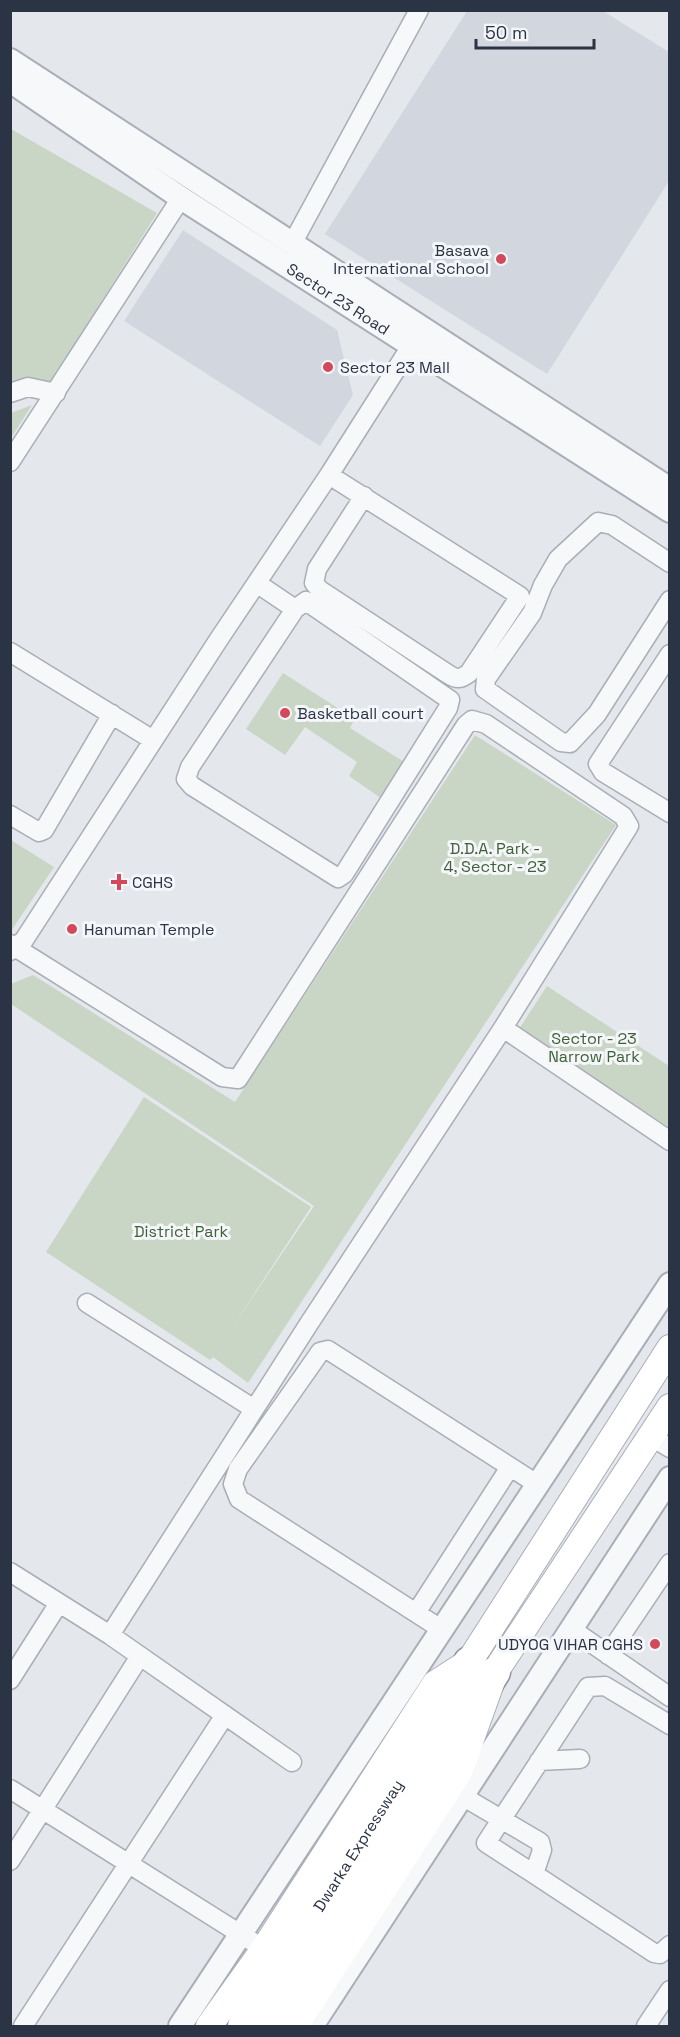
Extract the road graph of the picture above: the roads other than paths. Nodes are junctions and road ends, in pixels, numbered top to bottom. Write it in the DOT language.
graph roads {
  1 [pos="419,10"];
  2 [pos="10,60"];
  3 [pos="10,81"];
  4 [pos="182,198"];
  5 [pos="292,244"];
  6 [pos="417,337"];
  7 [pos="10,393"];
  8 [pos="56,393"];
  9 [pos="10,462"];
  10 [pos="329,475"];
  11 [pos="669,489"];
  12 [pos="363,496"];
  13 [pos="669,511"];
  14 [pos="669,563"];
  15 [pos="258,584"];
  16 [pos="669,600"];
  17 [pos="295,609"];
  18 [pos="10,652"];
  19 [pos="669,654"];
  20 [pos="112,714"];
  21 [pos="153,740"];
  22 [pos="669,813"];
  23 [pos="10,815"];
  24 [pos="12,947"];
  25 [pos="502,1028"];
  26 [pos="669,1141"];
  27 [pos="669,1284"];
  28 [pos="87,1302"];
  29 [pos="669,1348"];
  30 [pos="669,1407"];
  31 [pos="254,1409"];
  32 [pos="660,1442"];
  33 [pos="510,1467"];
  34 [pos="669,1478"];
  35 [pos="537,1484"];
  36 [pos="667,1571"];
  37 [pos="10,1572"];
  38 [pos="59,1603"];
  39 [pos="416,1613"];
  40 [pos="441,1629"];
  41 [pos="571,1629"];
  42 [pos="110,1635"];
  43 [pos="608,1655"];
  44 [pos="140,1656"];
  45 [pos="482,1667"];
  46 [pos="10,1680"];
  47 [pos="669,1697"];
  48 [pos="225,1715"];
  49 [pos="669,1725"];
  50 [pos="580,1759"];
  51 [pos="539,1761"];
  52 [pos="292,1762"];
  53 [pos="10,1790"];
  54 [pos="462,1796"];
  55 [pos="43,1810"];
  56 [pos="501,1819"];
  57 [pos="10,1861"];
  58 [pos="128,1864"];
  59 [pos="356,1868"];
  60 [pos="534,1874"];
  61 [pos="239,1935"];
  62 [pos="669,1945"];
  63 [pos="264,1949"];
  64 [pos="669,1990"];
  65 [pos="23,2026"];
  66 [pos="180,2026"];
  67 [pos="209,2026"];
  68 [pos="243,2026"];
  69 [pos="269,2026"];
  70 [pos="295,2026"];
  71 [pos="312,2026"];
  72 [pos="646,2026"];
  1 -- 5 [label="street"];
  2 -- 5 [label="street, Sector 23 Road"];
  3 -- 4 [label="street, Sector 23 Road"];
  4 -- 6 [label="street, Sector 23 Road"];
  4 -- 8 [label="street"];
  5 -- 6 [label="street, Sector 23 Road"];
  6 -- 10 [label="street"];
  6 -- 11 [label="street, Sector 23 Road"];
  6 -- 13 [label="street, Sector 23 Road"];
  7 -- 8 [label="street"];
  8 -- 9 [label="street"];
  10 -- 12 [label="street"];
  10 -- 15 [label="street"];
  12 -- 12 [label="street"];
  14 -- 16 [label="street"];
  15 -- 17 [label="street"];
  15 -- 21 [label="street"];
  17 -- 17 [label="street"];
  18 -- 20 [label="street"];
  19 -- 22 [label="street"];
  20 -- 21 [label="street"];
  20 -- 23 [label="street"];
  21 -- 24 [label="street"];
  24 -- 25 [label="street"];
  25 -- 26 [label="street"];
  25 -- 31 [label="street"];
  27 -- 35 [label="street"];
  28 -- 31 [label="street"];
  29 -- 45 [label="main road"];
  30 -- 32 [label="main road"];
  31 -- 42 [label="street"];
  32 -- 45 [label="main road"];
  33 -- 35 [label="street"];
  33 -- 39 [label="street"];
  33 -- 39 [label="street"];
  34 -- 41 [label="street"];
  35 -- 40 [label="street"];
  36 -- 43 [label="street"];
  37 -- 38 [label="street"];
  38 -- 42 [label="street"];
  38 -- 46 [label="street"];
  39 -- 40 [label="street"];
  40 -- 61 [label="street"];
  41 -- 43 [label="street"];
  41 -- 54 [label="street"];
  42 -- 44 [label="street"];
  43 -- 47 [label="street"];
  44 -- 48 [label="street"];
  44 -- 55 [label="street"];
  45 -- 59 [label="highway, Dwarka Expressway"];
  45 -- 63 [label="main road"];
  45 -- 70 [label="main road"];
  48 -- 52 [label="street"];
  48 -- 58 [label="street"];
  49 -- 51 [label="street"];
  50 -- 51 [label="street"];
  51 -- 56 [label="street"];
  53 -- 55 [label="street"];
  54 -- 56 [label="street"];
  54 -- 71 [label="street"];
  55 -- 57 [label="street"];
  55 -- 58 [label="street"];
  56 -- 60 [label="street"];
  56 -- 60 [label="street"];
  58 -- 61 [label="street"];
  58 -- 65 [label="street"];
  59 -- 68 [label="highway, Dwarka Expressway"];
  59 -- 69 [label="highway, Dwarka Expressway"];
  60 -- 62 [label="street"];
  61 -- 63 [label="street"];
  61 -- 66 [label="street"];
  63 -- 67 [label="main road"];
  64 -- 72 [label="street"];
}
